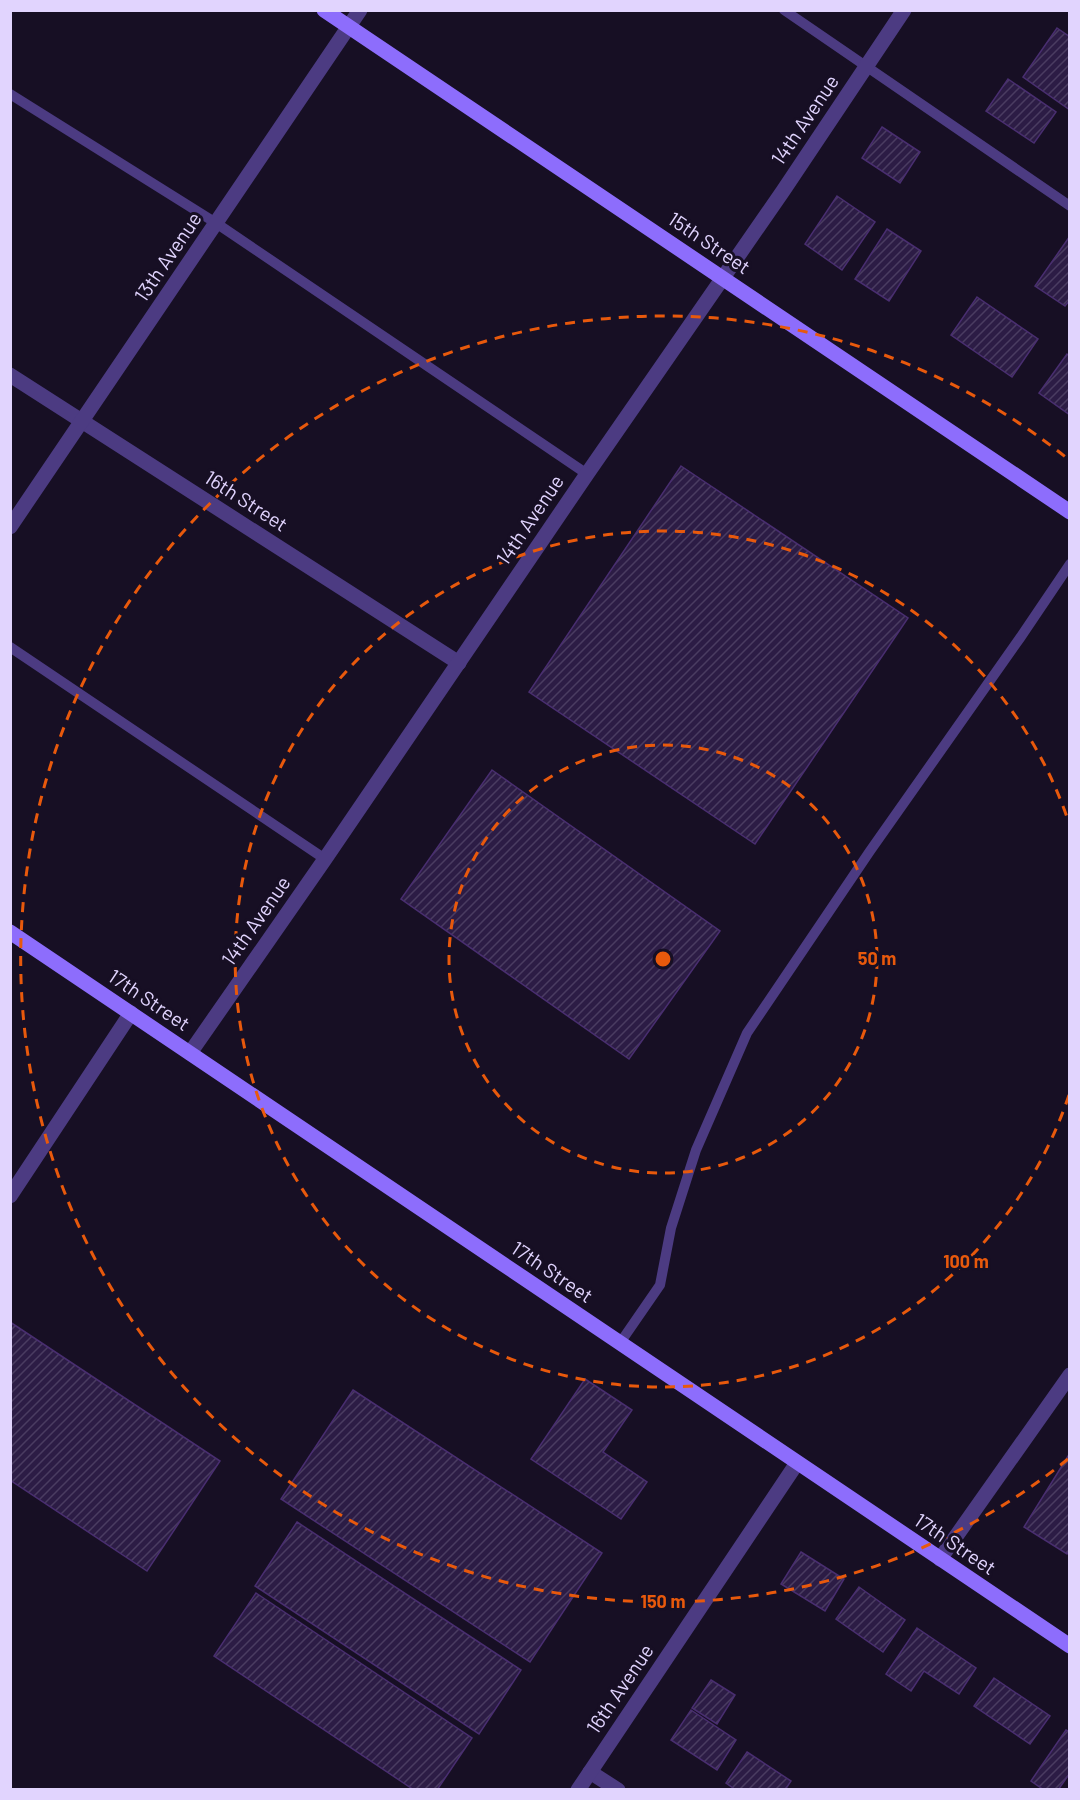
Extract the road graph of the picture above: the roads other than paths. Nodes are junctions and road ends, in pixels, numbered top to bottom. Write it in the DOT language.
graph roads {
  1 [pos="324,10"];
  2 [pos="360,10"];
  3 [pos="784,10"];
  4 [pos="904,10"];
  5 [pos="349,27"];
  6 [pos="866,67"];
  7 [pos="10,94"];
  8 [pos="1070,206"];
  9 [pos="216,223"];
  10 [pos="723,278"];
  11 [pos="10,375"];
  12 [pos="82,421"];
  13 [pos="587,474"];
  14 [pos="1070,512"];
  15 [pos="10,527"];
  16 [pos="1070,564"];
  17 [pos="10,647"];
  18 [pos="459,663"];
  19 [pos="325,859"];
  20 [pos="10,932"];
  21 [pos="131,1013"];
  22 [pos="190,1053"];
  23 [pos="10,1196"];
  24 [pos="620,1343"];
  25 [pos="1070,1375"];
  26 [pos="797,1463"];
  27 [pos="940,1559"];
  28 [pos="1070,1646"];
  29 [pos="590,1772"];
  30 [pos="578,1790"];
  31 [pos="618,1790"];
  1 -- 5 [label="main road, 15th Street"];
  2 -- 5 [label="street, 13th Avenue"];
  3 -- 6 [label="lane"];
  4 -- 6 [label="street, 14th Avenue"];
  5 -- 9 [label="street, 13th Avenue"];
  5 -- 10 [label="main road, 15th Street"];
  6 -- 8 [label="lane"];
  6 -- 10 [label="street, 14th Avenue"];
  7 -- 9 [label="lane"];
  9 -- 12 [label="street, 13th Avenue"];
  9 -- 13 [label="lane"];
  10 -- 13 [label="street, 14th Avenue"];
  10 -- 14 [label="main road, 15th Street"];
  11 -- 12 [label="street, 16th Street"];
  12 -- 15 [label="street, 13th Avenue"];
  12 -- 18 [label="street, 16th Street"];
  13 -- 18 [label="street, 14th Avenue"];
  16 -- 24 [label="lane"];
  17 -- 19 [label="lane"];
  18 -- 19 [label="street, 14th Avenue"];
  19 -- 22 [label="street, 14th Avenue"];
  20 -- 21 [label="main road, 17th Street"];
  21 -- 22 [label="main road, 17th Street"];
  21 -- 23 [label="street"];
  22 -- 24 [label="main road, 17th Street"];
  24 -- 26 [label="main road, 17th Street"];
  25 -- 27 [label="street"];
  26 -- 27 [label="main road, 17th Street"];
  26 -- 29 [label="street, 16th Avenue"];
  27 -- 28 [label="main road, 17th Street"];
  29 -- 30 [label="street, 16th Avenue"];
  29 -- 31 [label="street"];
}
